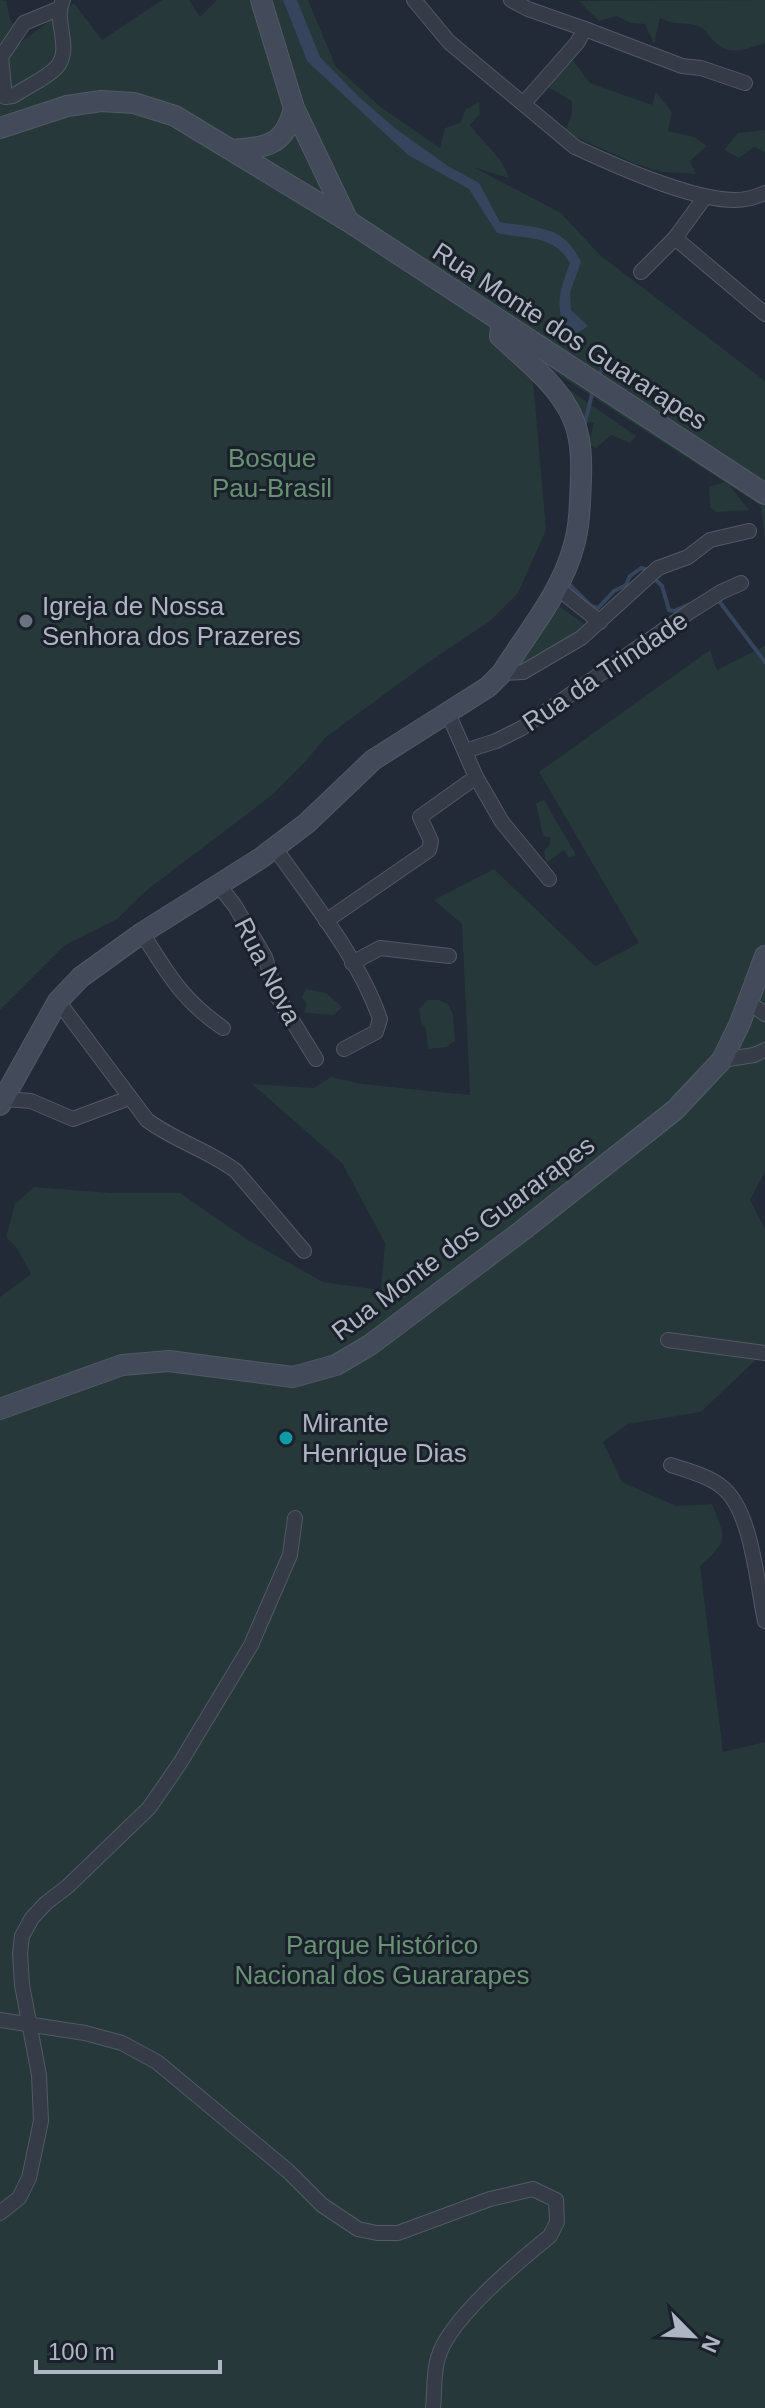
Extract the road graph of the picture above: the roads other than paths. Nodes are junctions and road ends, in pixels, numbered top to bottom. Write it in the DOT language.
graph roads {
  1 [pos="261,0"];
  2 [pos="414,0"];
  3 [pos="511,0"];
  4 [pos="61,4"];
  5 [pos="585,29"];
  6 [pos="745,83"];
  7 [pos="524,103"];
  8 [pos="294,108"];
  9 [pos="0,128"];
  10 [pos="232,150"];
  11 [pos="765,193"];
  12 [pos="705,197"];
  13 [pos="348,221"];
  14 [pos="675,238"];
  15 [pos="641,272"];
  16 [pos="765,314"];
  17 [pos="502,323"];
  18 [pos="765,494"];
  19 [pos="749,531"];
  20 [pos="741,583"];
  21 [pos="560,590"];
  22 [pos="600,622"];
  23 [pos="502,673"];
  24 [pos="447,711"];
  25 [pos="465,751"];
  26 [pos="476,777"];
  27 [pos="275,848"];
  28 [pos="549,879"];
  29 [pos="218,884"];
  30 [pos="326,921"];
  31 [pos="142,933"];
  32 [pos="449,956"];
  33 [pos="765,956"];
  34 [pos="352,963"];
  35 [pos="58,1001"];
  36 [pos="756,1008"];
  37 [pos="223,1028"];
  38 [pos="344,1049"];
  39 [pos="765,1050"];
  40 [pos="316,1059"];
  41 [pos="722,1060"];
  42 [pos="129,1098"];
  43 [pos="2,1102"];
  44 [pos="304,1251"];
  45 [pos="668,1340"];
  46 [pos="765,1353"];
  47 [pos="0,1409"];
  48 [pos="671,1465"];
  49 [pos="295,1518"];
  50 [pos="764,1610"];
  51 [pos="0,2020"];
  52 [pos="28,2024"];
  53 [pos="0,2213"];
  54 [pos="433,2408"];
  1 -- 8 [label="main road"];
  2 -- 7 [label="street"];
  3 -- 5 [label="street"];
  4 -- 4 [label="street"];
  5 -- 6 [label="street"];
  5 -- 7 [label="street"];
  7 -- 12 [label="street"];
  8 -- 10 [label="main road"];
  8 -- 13 [label="main road"];
  9 -- 10 [label="main road, Rua Monte dos Guararapes"];
  10 -- 13 [label="main road, Rua Monte dos Guararapes"];
  11 -- 12 [label="street"];
  12 -- 14 [label="street"];
  13 -- 17 [label="main road, Rua Monte dos Guararapes"];
  14 -- 15 [label="street"];
  14 -- 16 [label="street"];
  17 -- 18 [label="main road, Rua Monte dos Guararapes"];
  17 -- 21 [label="main road"];
  19 -- 22 [label="street"];
  20 -- 25 [label="street, Rua da Trindade"];
  21 -- 22 [label="street"];
  21 -- 23 [label="main road"];
  22 -- 23 [label="street"];
  23 -- 24 [label="main road"];
  24 -- 25 [label="street"];
  24 -- 27 [label="main road"];
  25 -- 26 [label="street"];
  26 -- 28 [label="street"];
  26 -- 30 [label="street"];
  27 -- 29 [label="main road"];
  27 -- 30 [label="street"];
  29 -- 31 [label="main road"];
  29 -- 40 [label="street, Rua Nova"];
  30 -- 34 [label="street"];
  31 -- 35 [label="main road"];
  31 -- 37 [label="street"];
  32 -- 34 [label="street"];
  33 -- 36 [label="main road, Rua Monte dos Guararapes"];
  34 -- 38 [label="street"];
  35 -- 42 [label="street"];
  35 -- 43 [label="main road"];
  36 -- 41 [label="main road, Rua Monte dos Guararapes"];
  39 -- 41 [label="street"];
  41 -- 47 [label="main road, Rua Monte dos Guararapes"];
  42 -- 43 [label="street"];
  42 -- 44 [label="street"];
  45 -- 46 [label="street"];
  48 -- 50 [label="street"];
  49 -- 52 [label="street"];
  51 -- 52 [label="street"];
  52 -- 53 [label="street"];
  52 -- 54 [label="street"];
}
